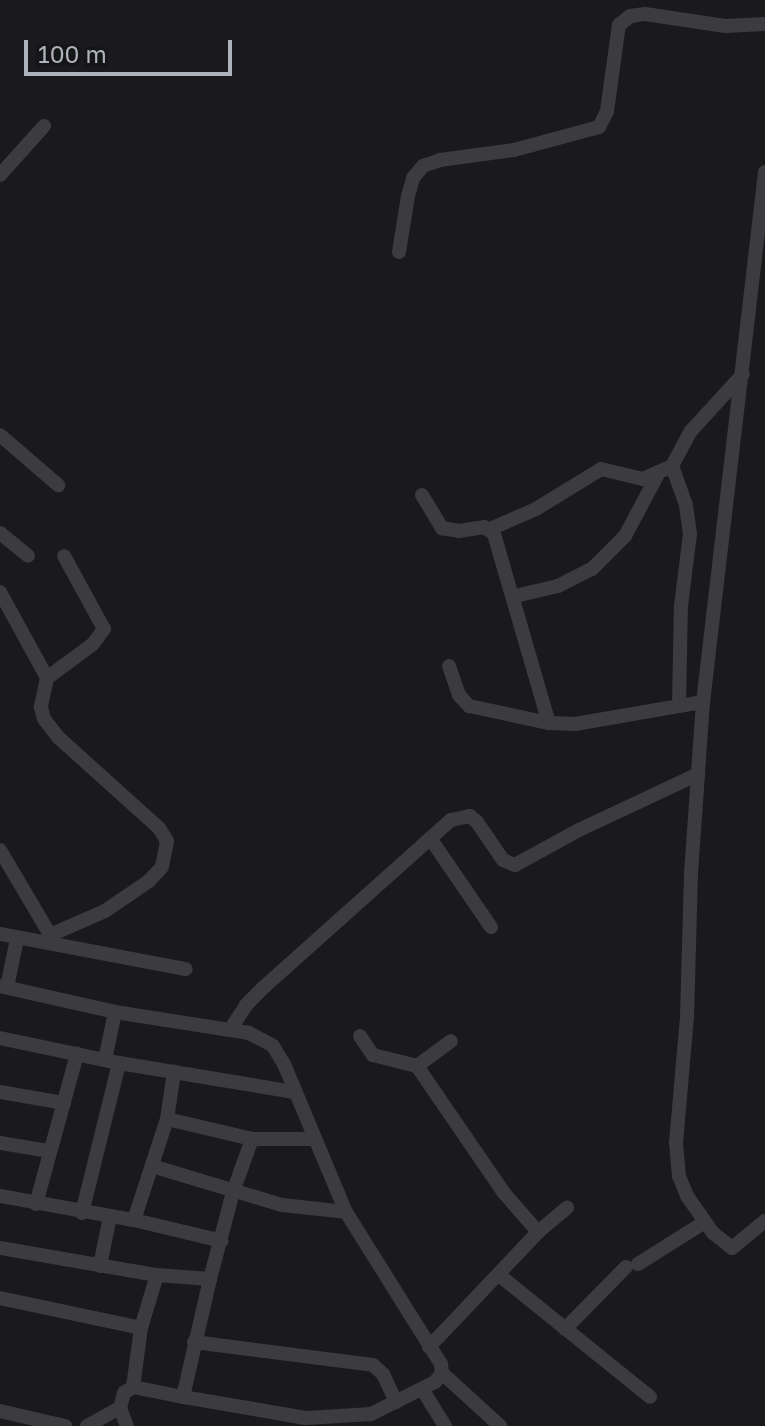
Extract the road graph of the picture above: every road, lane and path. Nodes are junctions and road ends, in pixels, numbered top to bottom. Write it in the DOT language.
graph roads {
  1 [pos="765,24"];
  2 [pos="44,126"];
  3 [pos="765,172"];
  4 [pos="0,175"];
  5 [pos="399,252"];
  6 [pos="744,374"];
  7 [pos="0,435"];
  8 [pos="672,466"];
  9 [pos="657,476"];
  10 [pos="58,485"];
  11 [pos="422,495"];
  12 [pos="490,529"];
  13 [pos="3,539"];
  14 [pos="28,556"];
  15 [pos="64,556"];
  16 [pos="0,592"];
  17 [pos="515,596"];
  18 [pos="449,666"];
  19 [pos="47,678"];
  20 [pos="703,702"];
  21 [pos="679,706"];
  22 [pos="549,723"];
  23 [pos="698,774"];
  24 [pos="430,838"];
  25 [pos="0,850"];
  26 [pos="491,927"];
  27 [pos="0,934"];
  28 [pos="17,939"];
  29 [pos="53,939"];
  30 [pos="186,969"];
  31 [pos="3,986"];
  32 [pos="115,1012"];
  33 [pos="230,1030"];
  34 [pos="360,1036"];
  35 [pos="0,1038"];
  36 [pos="451,1041"];
  37 [pos="77,1054"];
  38 [pos="112,1062"];
  39 [pos="417,1066"];
  40 [pos="174,1072"];
  41 [pos="0,1092"];
  42 [pos="295,1092"];
  43 [pos="64,1103"];
  44 [pos="167,1119"];
  45 [pos="252,1139"];
  46 [pos="314,1139"];
  47 [pos="0,1143"];
  48 [pos="49,1151"];
  49 [pos="152,1166"];
  50 [pos="233,1192"];
  51 [pos="0,1196"];
  52 [pos="36,1204"];
  53 [pos="567,1208"];
  54 [pos="346,1212"];
  55 [pos="82,1213"];
  56 [pos="110,1216"];
  57 [pos="134,1220"];
  58 [pos="765,1221"];
  59 [pos="703,1223"];
  60 [pos="538,1232"];
  61 [pos="222,1241"];
  62 [pos="0,1248"];
  63 [pos="100,1266"];
  64 [pos="157,1275"];
  65 [pos="499,1275"];
  66 [pos="210,1279"];
  67 [pos="0,1298"];
  68 [pos="141,1328"];
  69 [pos="565,1329"];
  70 [pos="194,1342"];
  71 [pos="429,1347"];
  72 [pos="442,1373"];
  73 [pos="133,1387"];
  74 [pos="422,1389"];
  75 [pos="183,1397"];
  76 [pos="650,1397"];
  77 [pos="396,1402"];
  78 [pos="120,1408"];
  79 [pos="0,1411"];
  80 [pos="366,1420"];
  81 [pos="295,1421"];
  82 [pos="65,1426"];
  83 [pos="87,1426"];
  84 [pos="127,1426"];
  85 [pos="445,1426"];
  86 [pos="500,1426"];
  1 -- 5 [label="street"];
  2 -- 4 [label="street"];
  3 -- 6 [label="street"];
  6 -- 8 [label="street"];
  6 -- 20 [label="street"];
  7 -- 10 [label="street"];
  8 -- 9 [label="street"];
  8 -- 21 [label="street"];
  9 -- 12 [label="street"];
  9 -- 17 [label="street"];
  11 -- 12 [label="street"];
  12 -- 17 [label="street"];
  13 -- 14 [label="street"];
  15 -- 19 [label="street"];
  16 -- 19 [label="street"];
  17 -- 22 [label="street"];
  18 -- 22 [label="street"];
  19 -- 29 [label="street"];
  20 -- 21 [label="street"];
  20 -- 23 [label="street"];
  21 -- 22 [label="street"];
  23 -- 24 [label="street"];
  23 -- 59 [label="street"];
  24 -- 26 [label="street"];
  24 -- 33 [label="street"];
  25 -- 29 [label="street"];
  27 -- 28 [label="street"];
  28 -- 29 [label="street"];
  28 -- 31 [label="street"];
  29 -- 30 [label="street"];
  31 -- 32 [label="street"];
  32 -- 33 [label="street"];
  32 -- 38 [label="street"];
  33 -- 42 [label="street"];
  34 -- 39 [label="street"];
  35 -- 37 [label="street"];
  36 -- 39 [label="street"];
  37 -- 38 [label="street"];
  37 -- 43 [label="street"];
  38 -- 40 [label="street"];
  38 -- 55 [label="street"];
  39 -- 60 [label="street"];
  40 -- 42 [label="street"];
  40 -- 44 [label="street"];
  41 -- 43 [label="street"];
  42 -- 46 [label="street"];
  43 -- 48 [label="street"];
  44 -- 45 [label="street"];
  44 -- 49 [label="street"];
  45 -- 46 [label="street"];
  45 -- 50 [label="street"];
  46 -- 54 [label="street"];
  47 -- 48 [label="street"];
  48 -- 52 [label="street"];
  49 -- 50 [label="street"];
  49 -- 57 [label="street"];
  50 -- 54 [label="street"];
  50 -- 61 [label="street"];
  51 -- 52 [label="street"];
  52 -- 55 [label="street"];
  53 -- 60 [label="street"];
  54 -- 71 [label="street"];
  55 -- 56 [label="street"];
  56 -- 57 [label="street"];
  56 -- 63 [label="street"];
  57 -- 61 [label="street"];
  58 -- 59 [label="street"];
  59 -- 69 [label="street"];
  60 -- 65 [label="street"];
  61 -- 66 [label="street"];
  62 -- 63 [label="street"];
  63 -- 64 [label="street"];
  64 -- 66 [label="street"];
  64 -- 68 [label="street"];
  65 -- 69 [label="street"];
  65 -- 71 [label="street"];
  66 -- 70 [label="street"];
  67 -- 68 [label="street"];
  68 -- 73 [label="street"];
  69 -- 76 [label="street"];
  70 -- 75 [label="street"];
  70 -- 77 [label="street"];
  71 -- 72 [label="street"];
  72 -- 74 [label="street"];
  72 -- 86 [label="street"];
  73 -- 75 [label="street"];
  73 -- 78 [label="street"];
  74 -- 77 [label="street"];
  74 -- 85 [label="street"];
  75 -- 81 [label="street"];
  77 -- 80 [label="street"];
  78 -- 83 [label="street"];
  78 -- 84 [label="street"];
  79 -- 82 [label="street"];
  80 -- 81 [label="street"];
}
